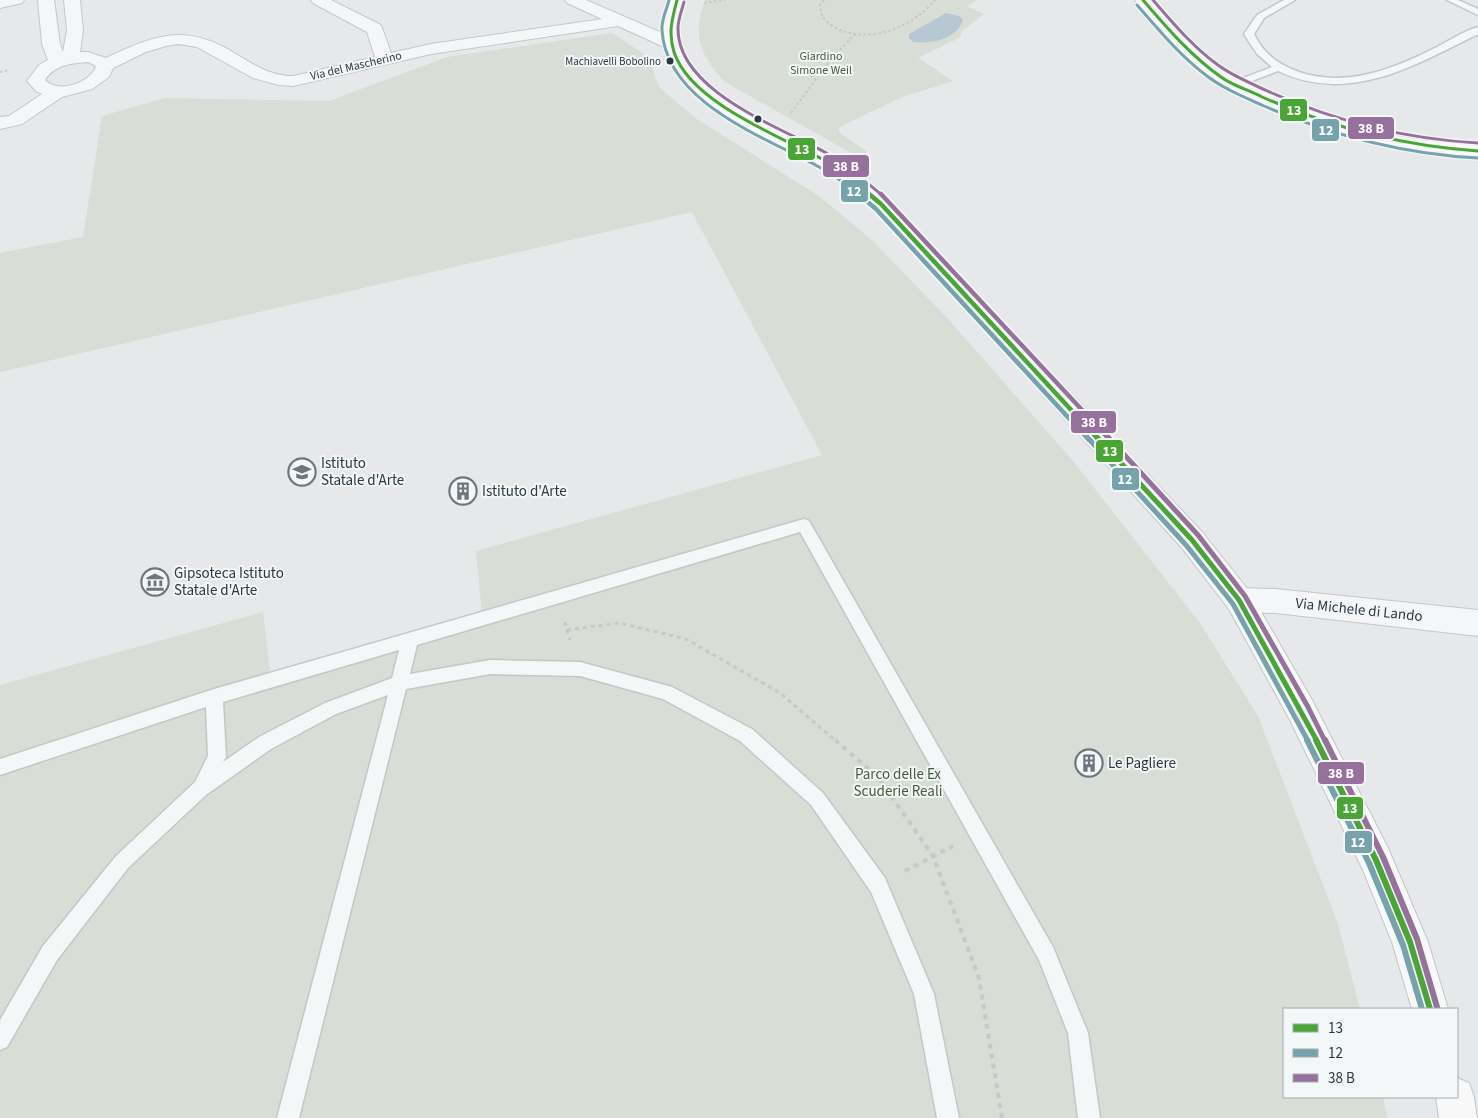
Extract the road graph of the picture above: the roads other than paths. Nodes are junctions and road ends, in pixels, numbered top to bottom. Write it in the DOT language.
graph roads {
  1 [pos="16,0"];
  2 [pos="46,0"];
  3 [pos="72,0"];
  4 [pos="319,0"];
  5 [pos="573,0"];
  6 [pos="1143,0"];
  7 [pos="1291,0"];
  8 [pos="1451,0"];
  9 [pos="689,2"];
  10 [pos="0,3"];
  11 [pos="1478,12"];
  12 [pos="620,21"];
  13 [pos="1478,30"];
  14 [pos="670,43"];
  15 [pos="384,59"];
  16 [pos="64,60"];
  17 [pos="105,65"];
  18 [pos="1279,67"];
  19 [pos="1236,84"];
  20 [pos="58,91"];
  21 [pos="0,123"];
  22 [pos="1478,151"];
  23 [pos="1239,600"];
  24 [pos="1478,623"];
  25 [pos="410,640"];
  26 [pos="399,683"];
  27 [pos="214,696"];
  28 [pos="0,767"];
  29 [pos="200,789"];
  30 [pos="1430,1008"];
  31 [pos="0,1040"];
  32 [pos="1455,1098"];
  33 [pos="288,1118"];
  34 [pos="948,1118"];
  35 [pos="1089,1118"];
  36 [pos="1458,1118"];
  1 -- 10 [label="street"];
  2 -- 16 [label="street"];
  3 -- 16 [label="street"];
  4 -- 15 [label="street"];
  5 -- 12 [label="street"];
  6 -- 19 [label="main road"];
  7 -- 18 [label="lane"];
  8 -- 11 [label="lane"];
  9 -- 14 [label="main road"];
  12 -- 14 [label="street"];
  12 -- 15 [label="street, Via del Mascherino"];
  13 -- 18 [label="lane"];
  14 -- 23 [label="main road"];
  15 -- 17 [label="street, Via del Mascherino"];
  16 -- 17 [label="street"];
  16 -- 20 [label="street"];
  17 -- 20 [label="street"];
  18 -- 19 [label="lane"];
  19 -- 22 [label="main road"];
  20 -- 21 [label="street"];
  23 -- 24 [label="street, Via Michele di Lando"];
  23 -- 30 [label="main road"];
  25 -- 26 [label="lane"];
  25 -- 27 [label="lane"];
  25 -- 35 [label="lane"];
  26 -- 29 [label="lane"];
  26 -- 33 [label="lane"];
  26 -- 34 [label="lane"];
  27 -- 28 [label="lane"];
  27 -- 29 [label="lane"];
  29 -- 31 [label="lane"];
  32 -- 36 [label="main road"];
}
